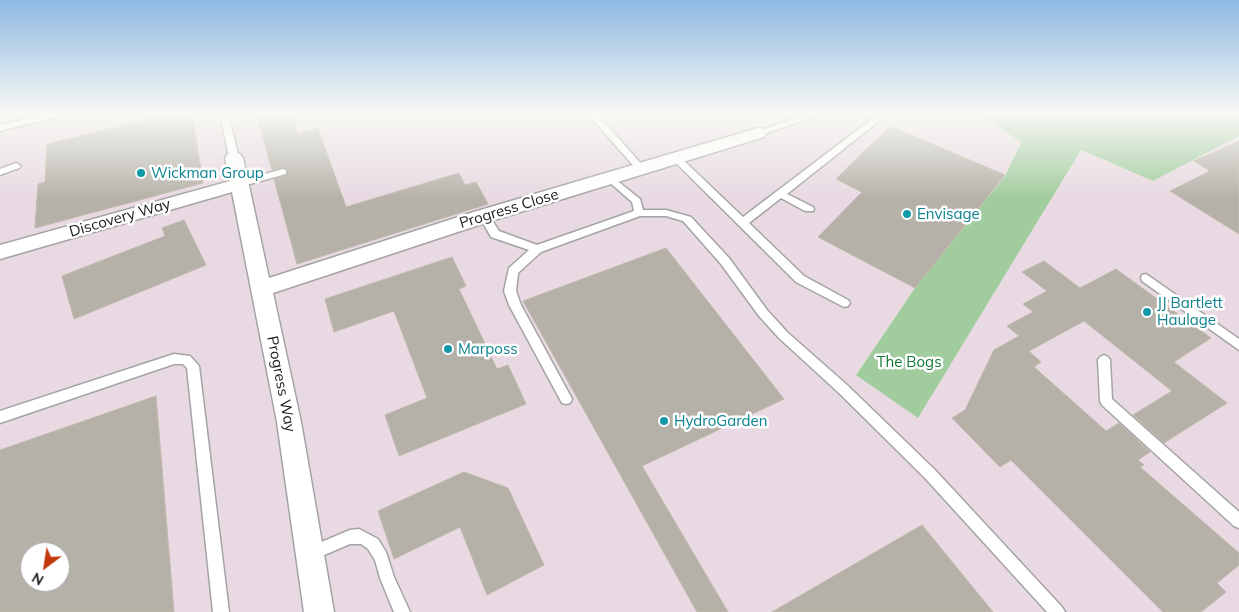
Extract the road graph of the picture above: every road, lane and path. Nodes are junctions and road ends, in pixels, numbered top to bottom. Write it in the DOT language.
graph roads {
  1 [pos="230,142"];
  2 [pos="617,142"];
  3 [pos="730,142"];
  4 [pos="847,142"];
  5 [pos="234,158"];
  6 [pos="676,158"];
  7 [pos="16,166"];
  8 [pos="641,168"];
  9 [pos="0,172"];
  10 [pos="283,172"];
  11 [pos="610,178"];
  12 [pos="239,184"];
  13 [pos="780,194"];
  14 [pos="810,209"];
  15 [pos="639,213"];
  16 [pos="484,216"];
  17 [pos="743,223"];
  18 [pos="537,249"];
  19 [pos="0,252"];
  20 [pos="1146,278"];
  21 [pos="261,289"];
  22 [pos="844,303"];
  23 [pos="1239,345"];
  24 [pos="1104,360"];
  25 [pos="566,399"];
  26 [pos="0,417"];
  27 [pos="1239,521"];
  28 [pos="310,554"];
  29 [pos="221,612"];
  30 [pos="319,612"];
  31 [pos="402,612"];
  32 [pos="1057,612"];
  1 -- 5 [label="lane"];
  2 -- 8 [label="lane"];
  3 -- 6 [label="street, Progress Close"];
  4 -- 13 [label="lane"];
  5 -- 12 [label="street, Progress Way"];
  6 -- 8 [label="street, Progress Close"];
  6 -- 17 [label="lane"];
  7 -- 9 [label="lane"];
  8 -- 11 [label="street, Progress Close"];
  10 -- 12 [label="lane"];
  11 -- 15 [label="lane"];
  11 -- 16 [label="street, Progress Close"];
  12 -- 19 [label="street, Discovery Way"];
  12 -- 21 [label="street, Progress Way"];
  13 -- 14 [label="lane"];
  13 -- 17 [label="lane"];
  15 -- 18 [label="lane"];
  15 -- 32 [label="lane"];
  16 -- 18 [label="lane"];
  16 -- 21 [label="street, Progress Close"];
  17 -- 22 [label="lane"];
  18 -- 25 [label="lane"];
  20 -- 23 [label="lane"];
  21 -- 28 [label="street, Progress Way"];
  24 -- 27 [label="lane"];
  26 -- 29 [label="lane"];
  28 -- 30 [label="street, Progress Way"];
  28 -- 31 [label="lane"];
}
